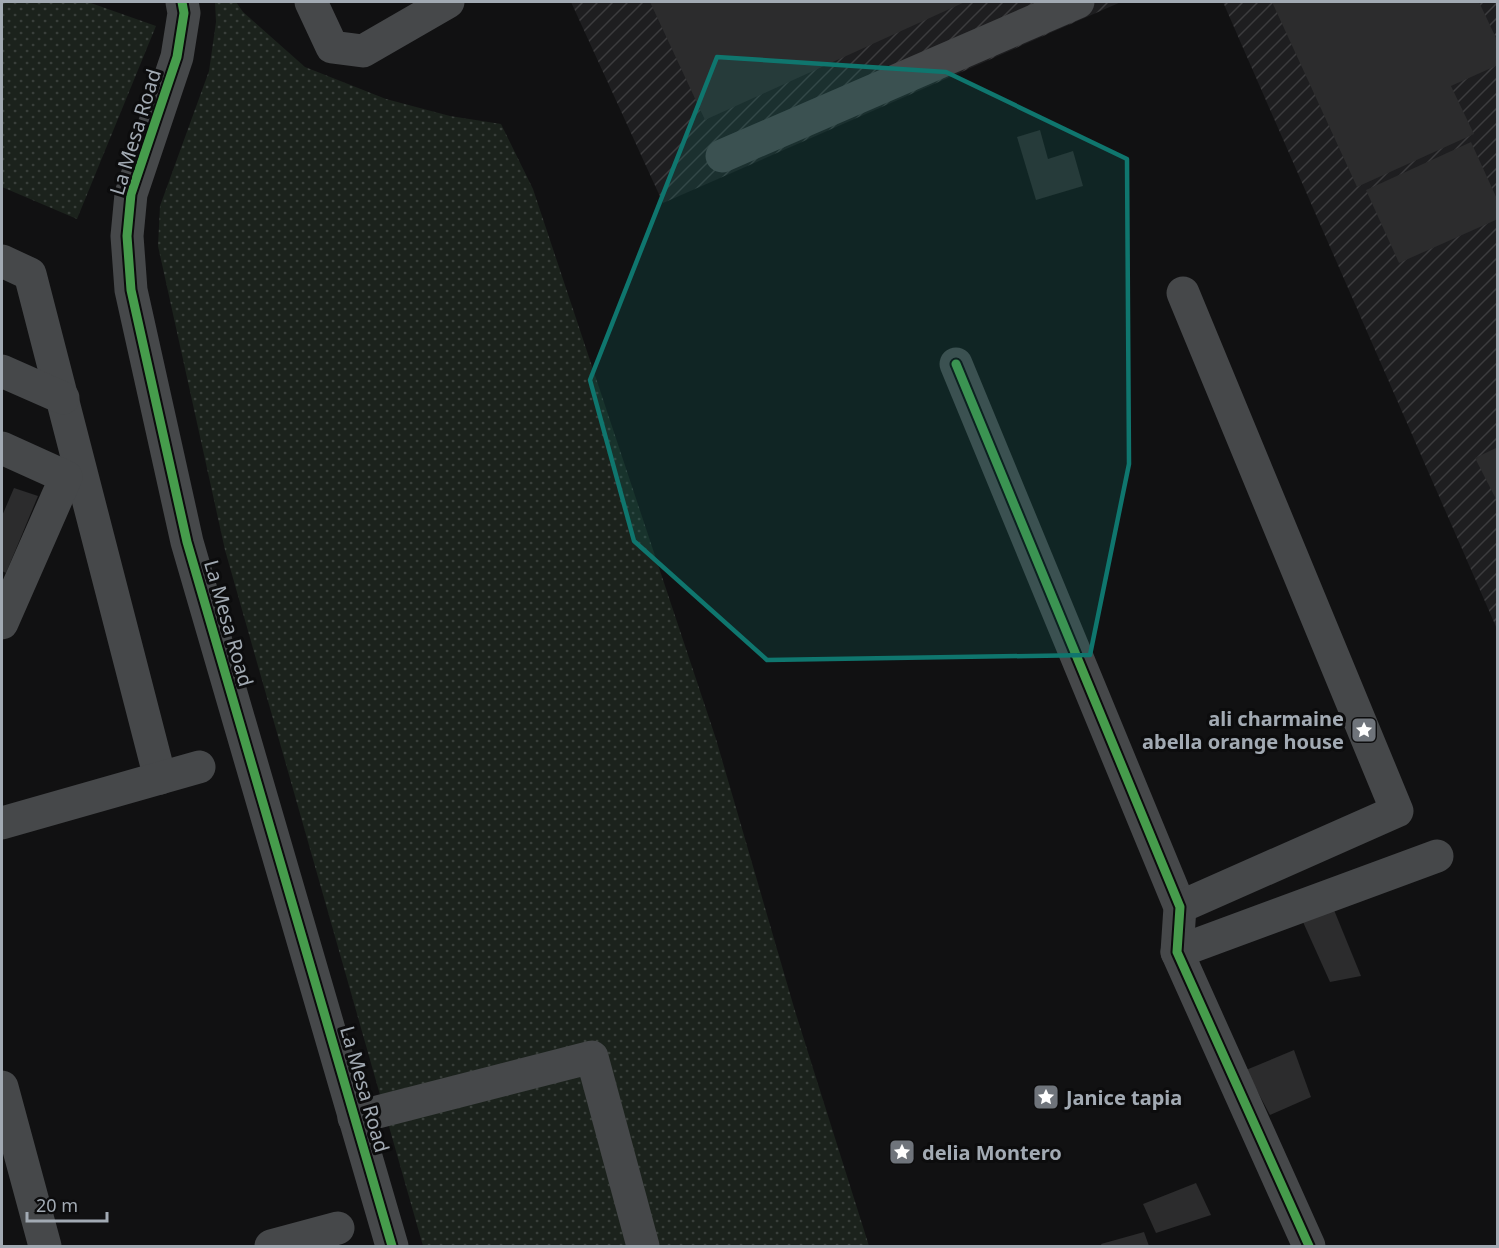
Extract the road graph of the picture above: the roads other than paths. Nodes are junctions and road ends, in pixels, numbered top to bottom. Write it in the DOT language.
graph roads {
  1 [pos="182,2"];
  2 [pos="311,2"];
  3 [pos="448,2"];
  4 [pos="1078,2"];
  5 [pos="722,156"];
  6 [pos="2,261"];
  7 [pos="1183,293"];
  8 [pos="956,364"];
  9 [pos="2,371"];
  10 [pos="63,398"];
  11 [pos="2,448"];
  12 [pos="2,622"];
  13 [pos="199,767"];
  14 [pos="160,778"];
  15 [pos="2,823"];
  16 [pos="1437,856"];
  17 [pos="1180,907"];
  18 [pos="1178,952"];
  19 [pos="2,1087"];
  20 [pos="354,1118"];
  21 [pos="338,1228"];
  22 [pos="45,1246"];
  23 [pos="271,1246"];
  24 [pos="392,1246"];
  25 [pos="643,1246"];
  26 [pos="1309,1246"];
  1 -- 20 [label="street, La Mesa Road"];
  2 -- 3 [label="street"];
  4 -- 5 [label="street"];
  6 -- 10 [label="street"];
  7 -- 17 [label="street"];
  8 -- 17 [label="street"];
  9 -- 10 [label="street"];
  10 -- 14 [label="street"];
  11 -- 12 [label="street"];
  13 -- 14 [label="street"];
  14 -- 15 [label="street"];
  16 -- 18 [label="street"];
  17 -- 18 [label="street"];
  18 -- 26 [label="street"];
  19 -- 22 [label="street"];
  20 -- 24 [label="street, La Mesa Road"];
  20 -- 25 [label="street"];
  21 -- 23 [label="street"];
}
